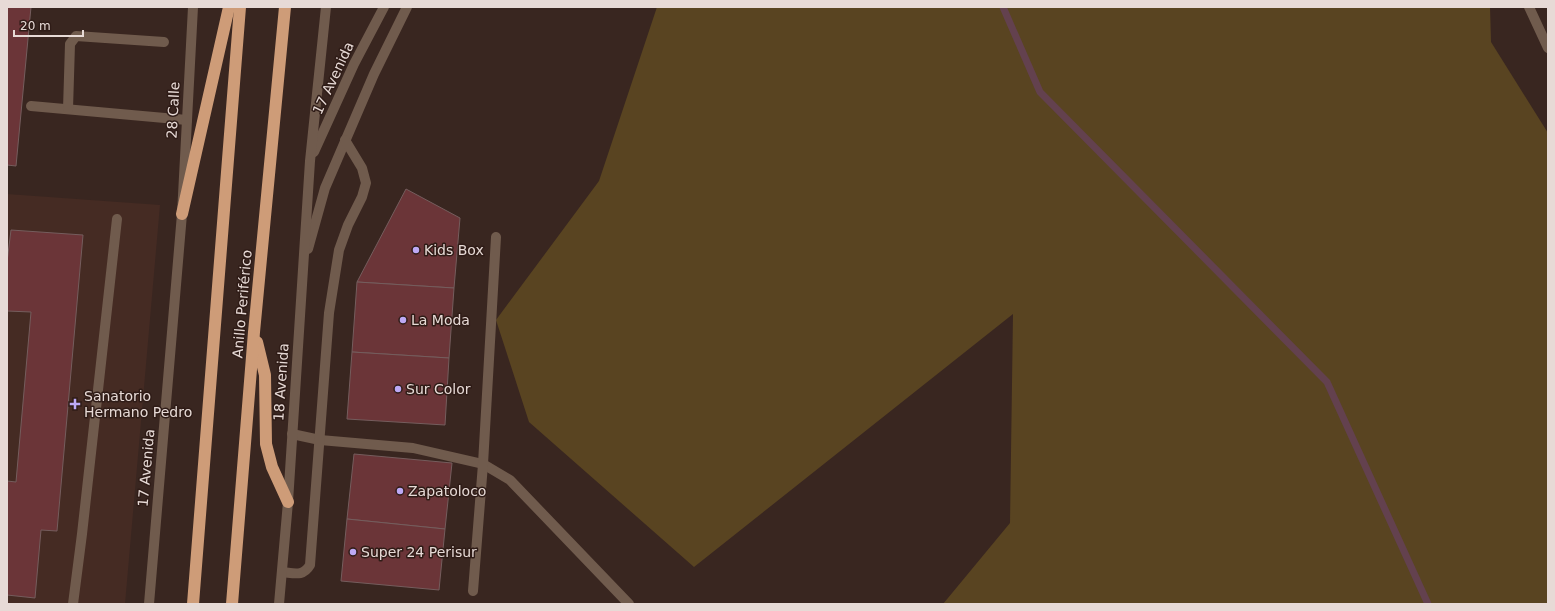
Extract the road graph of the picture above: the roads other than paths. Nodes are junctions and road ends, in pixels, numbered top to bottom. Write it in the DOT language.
graph roads {
  1 [pos="193,7"];
  2 [pos="229,7"];
  3 [pos="240,7"];
  4 [pos="285,7"];
  5 [pos="326,7"];
  6 [pos="384,7"];
  7 [pos="407,7"];
  8 [pos="1529,7"];
  9 [pos="164,42"];
  10 [pos="1548,48"];
  11 [pos="31,106"];
  12 [pos="68,109"];
  13 [pos="187,120"];
  14 [pos="345,140"];
  15 [pos="310,161"];
  16 [pos="182,214"];
  17 [pos="117,219"];
  18 [pos="496,237"];
  19 [pos="303,270"];
  20 [pos="254,332"];
  21 [pos="292,434"];
  22 [pos="320,440"];
  23 [pos="483,464"];
  24 [pos="288,502"];
  25 [pos="282,572"];
  26 [pos="473,591"];
  27 [pos="73,604"];
  28 [pos="149,604"];
  29 [pos="193,604"];
  30 [pos="232,604"];
  31 [pos="279,604"];
  32 [pos="628,604"];
  1 -- 13 [label="street, 28 Calle"];
  2 -- 16 [label="highway"];
  3 -- 29 [label="highway, Anillo Periférico"];
  4 -- 20 [label="highway, Anillo Periférico"];
  5 -- 15 [label="street"];
  6 -- 15 [label="street, 17 Avenida"];
  7 -- 14 [label="street"];
  8 -- 10 [label="street"];
  9 -- 12 [label="street"];
  11 -- 12 [label="street"];
  12 -- 13 [label="street"];
  13 -- 16 [label="street, 28 Calle"];
  14 -- 19 [label="street"];
  14 -- 22 [label="street"];
  15 -- 19 [label="street, 18 Avenida"];
  16 -- 28 [label="street, 17 Avenida"];
  17 -- 27 [label="street"];
  18 -- 23 [label="street"];
  19 -- 21 [label="street, 18 Avenida"];
  20 -- 24 [label="highway"];
  20 -- 30 [label="highway, Anillo Periférico"];
  21 -- 22 [label="street"];
  21 -- 24 [label="street, 18 Avenida"];
  22 -- 23 [label="street"];
  22 -- 25 [label="street"];
  23 -- 26 [label="street"];
  23 -- 32 [label="street"];
  24 -- 25 [label="street, 18 Avenida"];
  25 -- 31 [label="street, 18 Avenida"];
}
